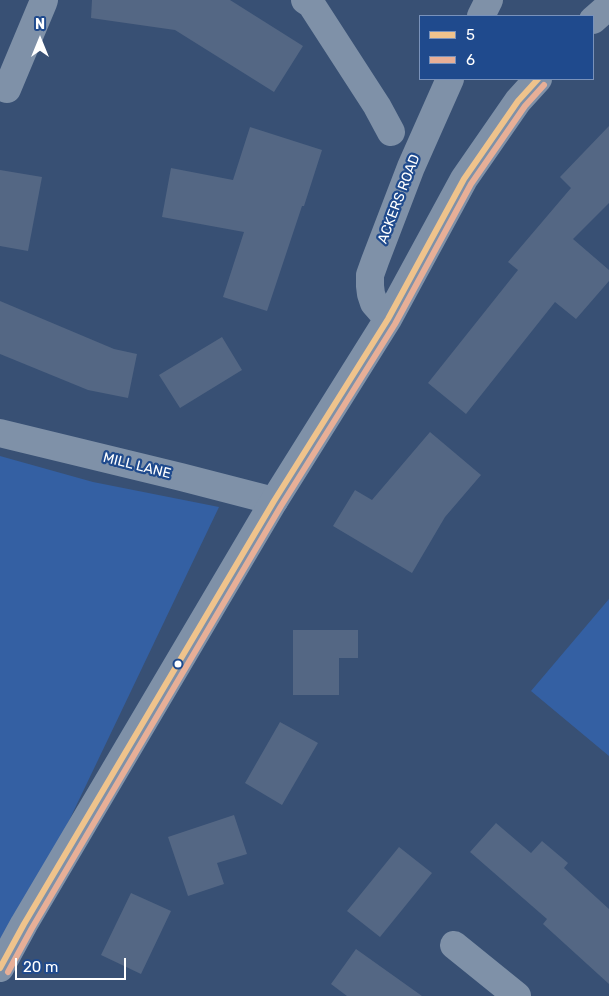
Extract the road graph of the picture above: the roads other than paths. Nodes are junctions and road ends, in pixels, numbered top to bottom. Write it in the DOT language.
graph roads {
  1 [pos="44,0"];
  2 [pos="305,0"];
  3 [pos="489,0"];
  4 [pos="609,6"];
  5 [pos="482,15"];
  6 [pos="594,19"];
  7 [pos="450,80"];
  8 [pos="537,80"];
  9 [pos="7,89"];
  10 [pos="391,132"];
  11 [pos="388,319"];
  12 [pos="0,433"];
  13 [pos="274,501"];
  14 [pos="454,945"];
  15 [pos="0,968"];
  16 [pos="517,996"];
  1 -- 9 [label="street"];
  2 -- 10 [label="street"];
  3 -- 5 [label="street"];
  4 -- 6 [label="street"];
  7 -- 11 [label="street, ACKERS ROAD"];
  8 -- 11 [label="street"];
  11 -- 13 [label="street"];
  12 -- 13 [label="street, MILL LANE"];
  13 -- 15 [label="street"];
  14 -- 16 [label="street"];
}
